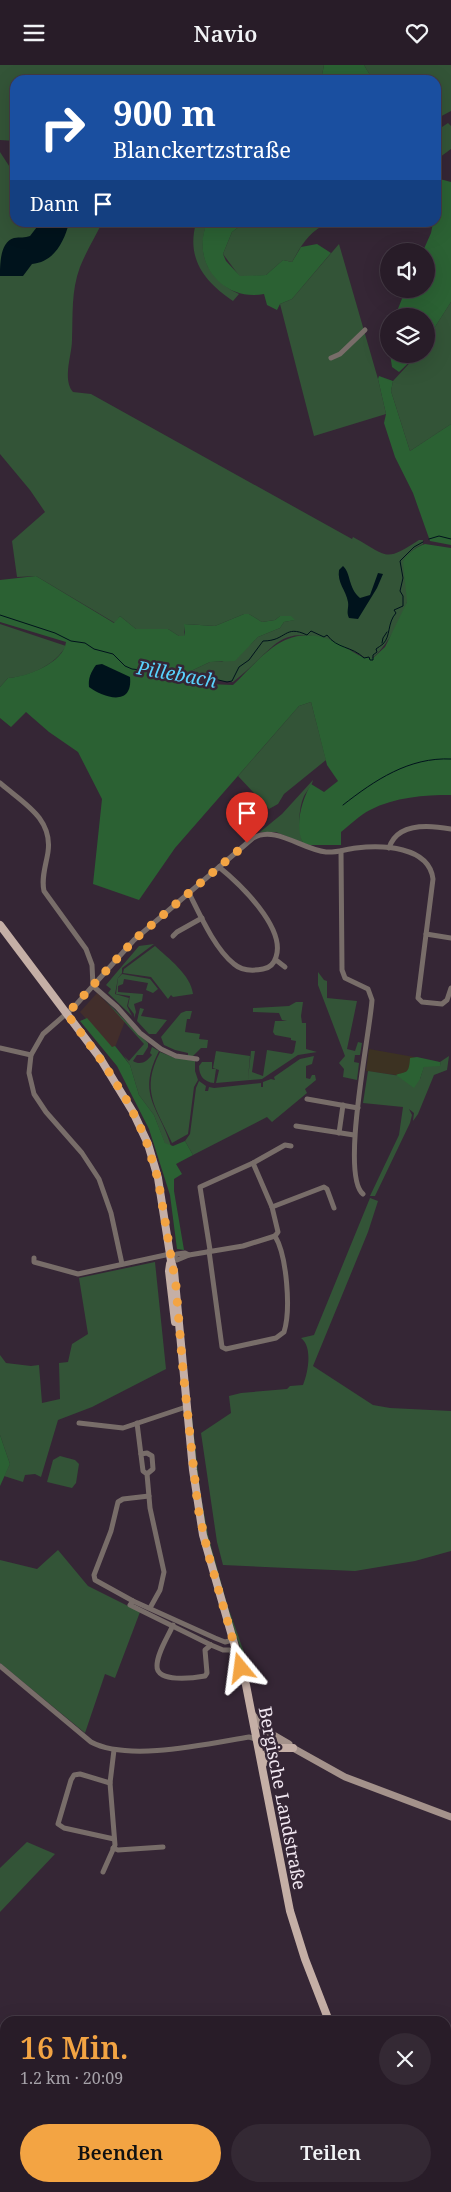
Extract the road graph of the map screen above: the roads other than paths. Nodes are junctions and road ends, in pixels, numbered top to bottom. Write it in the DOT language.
graph roads {
  1 [pos="365,329"];
  2 [pos="331,358"];
  3 [pos="0,783"];
  4 [pos="451,829"];
  5 [pos="389,848"];
  6 [pos="341,851"];
  7 [pos="219,867"];
  8 [pos="189,893"];
  9 [pos="202,918"];
  10 [pos="0,925"];
  11 [pos="426,934"];
  12 [pos="173,936"];
  13 [pos="451,938"];
  14 [pos="276,960"];
  15 [pos="285,967"];
  16 [pos="93,986"];
  17 [pos="451,988"];
  18 [pos="67,1014"];
  19 [pos="0,1047"];
  20 [pos="32,1055"];
  21 [pos="197,1059"];
  22 [pos="306,1099"];
  23 [pos="343,1105"];
  24 [pos="358,1108"];
  25 [pos="296,1127"];
  26 [pos="339,1133"];
  27 [pos="354,1135"];
  28 [pos="291,1146"];
  29 [pos="253,1163"];
  30 [pos="363,1194"];
  31 [pos="272,1207"];
  32 [pos="334,1209"];
  33 [pos="275,1237"];
  34 [pos="210,1251"];
  35 [pos="34,1258"];
  36 [pos="171,1258"];
  37 [pos="122,1265"];
  38 [pos="186,1407"];
  39 [pos="79,1423"];
  40 [pos="137,1423"];
  41 [pos="141,1454"];
  42 [pos="147,1474"];
  43 [pos="149,1497"];
  44 [pos="132,1603"];
  45 [pos="150,1609"];
  46 [pos="175,1624"];
  47 [pos="233,1640"];
  48 [pos="211,1645"];
  49 [pos="237,1650"];
  50 [pos="0,1666"];
  51 [pos="251,1712"];
  52 [pos="256,1739"];
  53 [pos="293,1748"];
  54 [pos="114,1750"];
  55 [pos="262,1766"];
  56 [pos="110,1783"];
  57 [pos="451,1817"];
  58 [pos="114,1839"];
  59 [pos="163,1847"];
  60 [pos="114,1848"];
  61 [pos="103,1872"];
  62 [pos="327,2016"];
  1 -- 2 [label="street"];
  3 -- 16 [label="street"];
  4 -- 5 [label="street"];
  5 -- 6 [label="street"];
  5 -- 11 [label="street"];
  6 -- 7 [label="street"];
  6 -- 24 [label="street"];
  7 -- 8 [label="street"];
  7 -- 14 [label="street"];
  8 -- 9 [label="street"];
  8 -- 16 [label="street"];
  9 -- 12 [label="street"];
  9 -- 14 [label="street"];
  10 -- 18 [label="main road, Bergische Landstraße"];
  11 -- 13 [label="street"];
  11 -- 17 [label="street"];
  14 -- 15 [label="street"];
  16 -- 18 [label="street"];
  16 -- 21 [label="street"];
  18 -- 20 [label="street"];
  18 -- 36 [label="main road, Bergische Landstraße"];
  19 -- 20 [label="street"];
  20 -- 37 [label="street"];
  22 -- 23 [label="street"];
  23 -- 24 [label="street"];
  23 -- 26 [label="street"];
  24 -- 27 [label="street"];
  25 -- 26 [label="street"];
  26 -- 27 [label="street"];
  27 -- 30 [label="street"];
  28 -- 29 [label="street"];
  29 -- 31 [label="street"];
  29 -- 34 [label="street"];
  31 -- 32 [label="street"];
  31 -- 33 [label="street"];
  33 -- 34 [label="street"];
  33 -- 34 [label="street"];
  34 -- 36 [label="street"];
  35 -- 37 [label="street"];
  36 -- 37 [label="street"];
  36 -- 38 [label="main road, Bergische Landstraße"];
  38 -- 40 [label="street"];
  38 -- 47 [label="main road, Bergische Landstraße"];
  39 -- 40 [label="street"];
  40 -- 41 [label="street"];
  41 -- 42 [label="street"];
  41 -- 42 [label="street"];
  42 -- 43 [label="street"];
  43 -- 44 [label="street"];
  43 -- 45 [label="street"];
  44 -- 45 [label="street"];
  44 -- 46 [label="street"];
  45 -- 46 [label="street"];
  46 -- 47 [label="street"];
  46 -- 48 [label="street"];
  46 -- 48 [label="street"];
  47 -- 49 [label="main road, Bergische Landstraße"];
  48 -- 49 [label="street"];
  49 -- 51 [label="main road, Bergische Landstraße"];
  50 -- 54 [label="street"];
  51 -- 52 [label="main road, Bergische Landstraße"];
  51 -- 53 [label="street"];
  52 -- 53 [label="street"];
  52 -- 54 [label="street"];
  52 -- 55 [label="main road, Bergische Landstraße"];
  53 -- 55 [label="main road"];
  53 -- 57 [label="street"];
  54 -- 56 [label="street"];
  55 -- 62 [label="main road, Bergische Landstraße"];
  56 -- 58 [label="street"];
  56 -- 58 [label="street"];
  58 -- 60 [label="street"];
  59 -- 60 [label="street"];
  60 -- 61 [label="street"];
}
